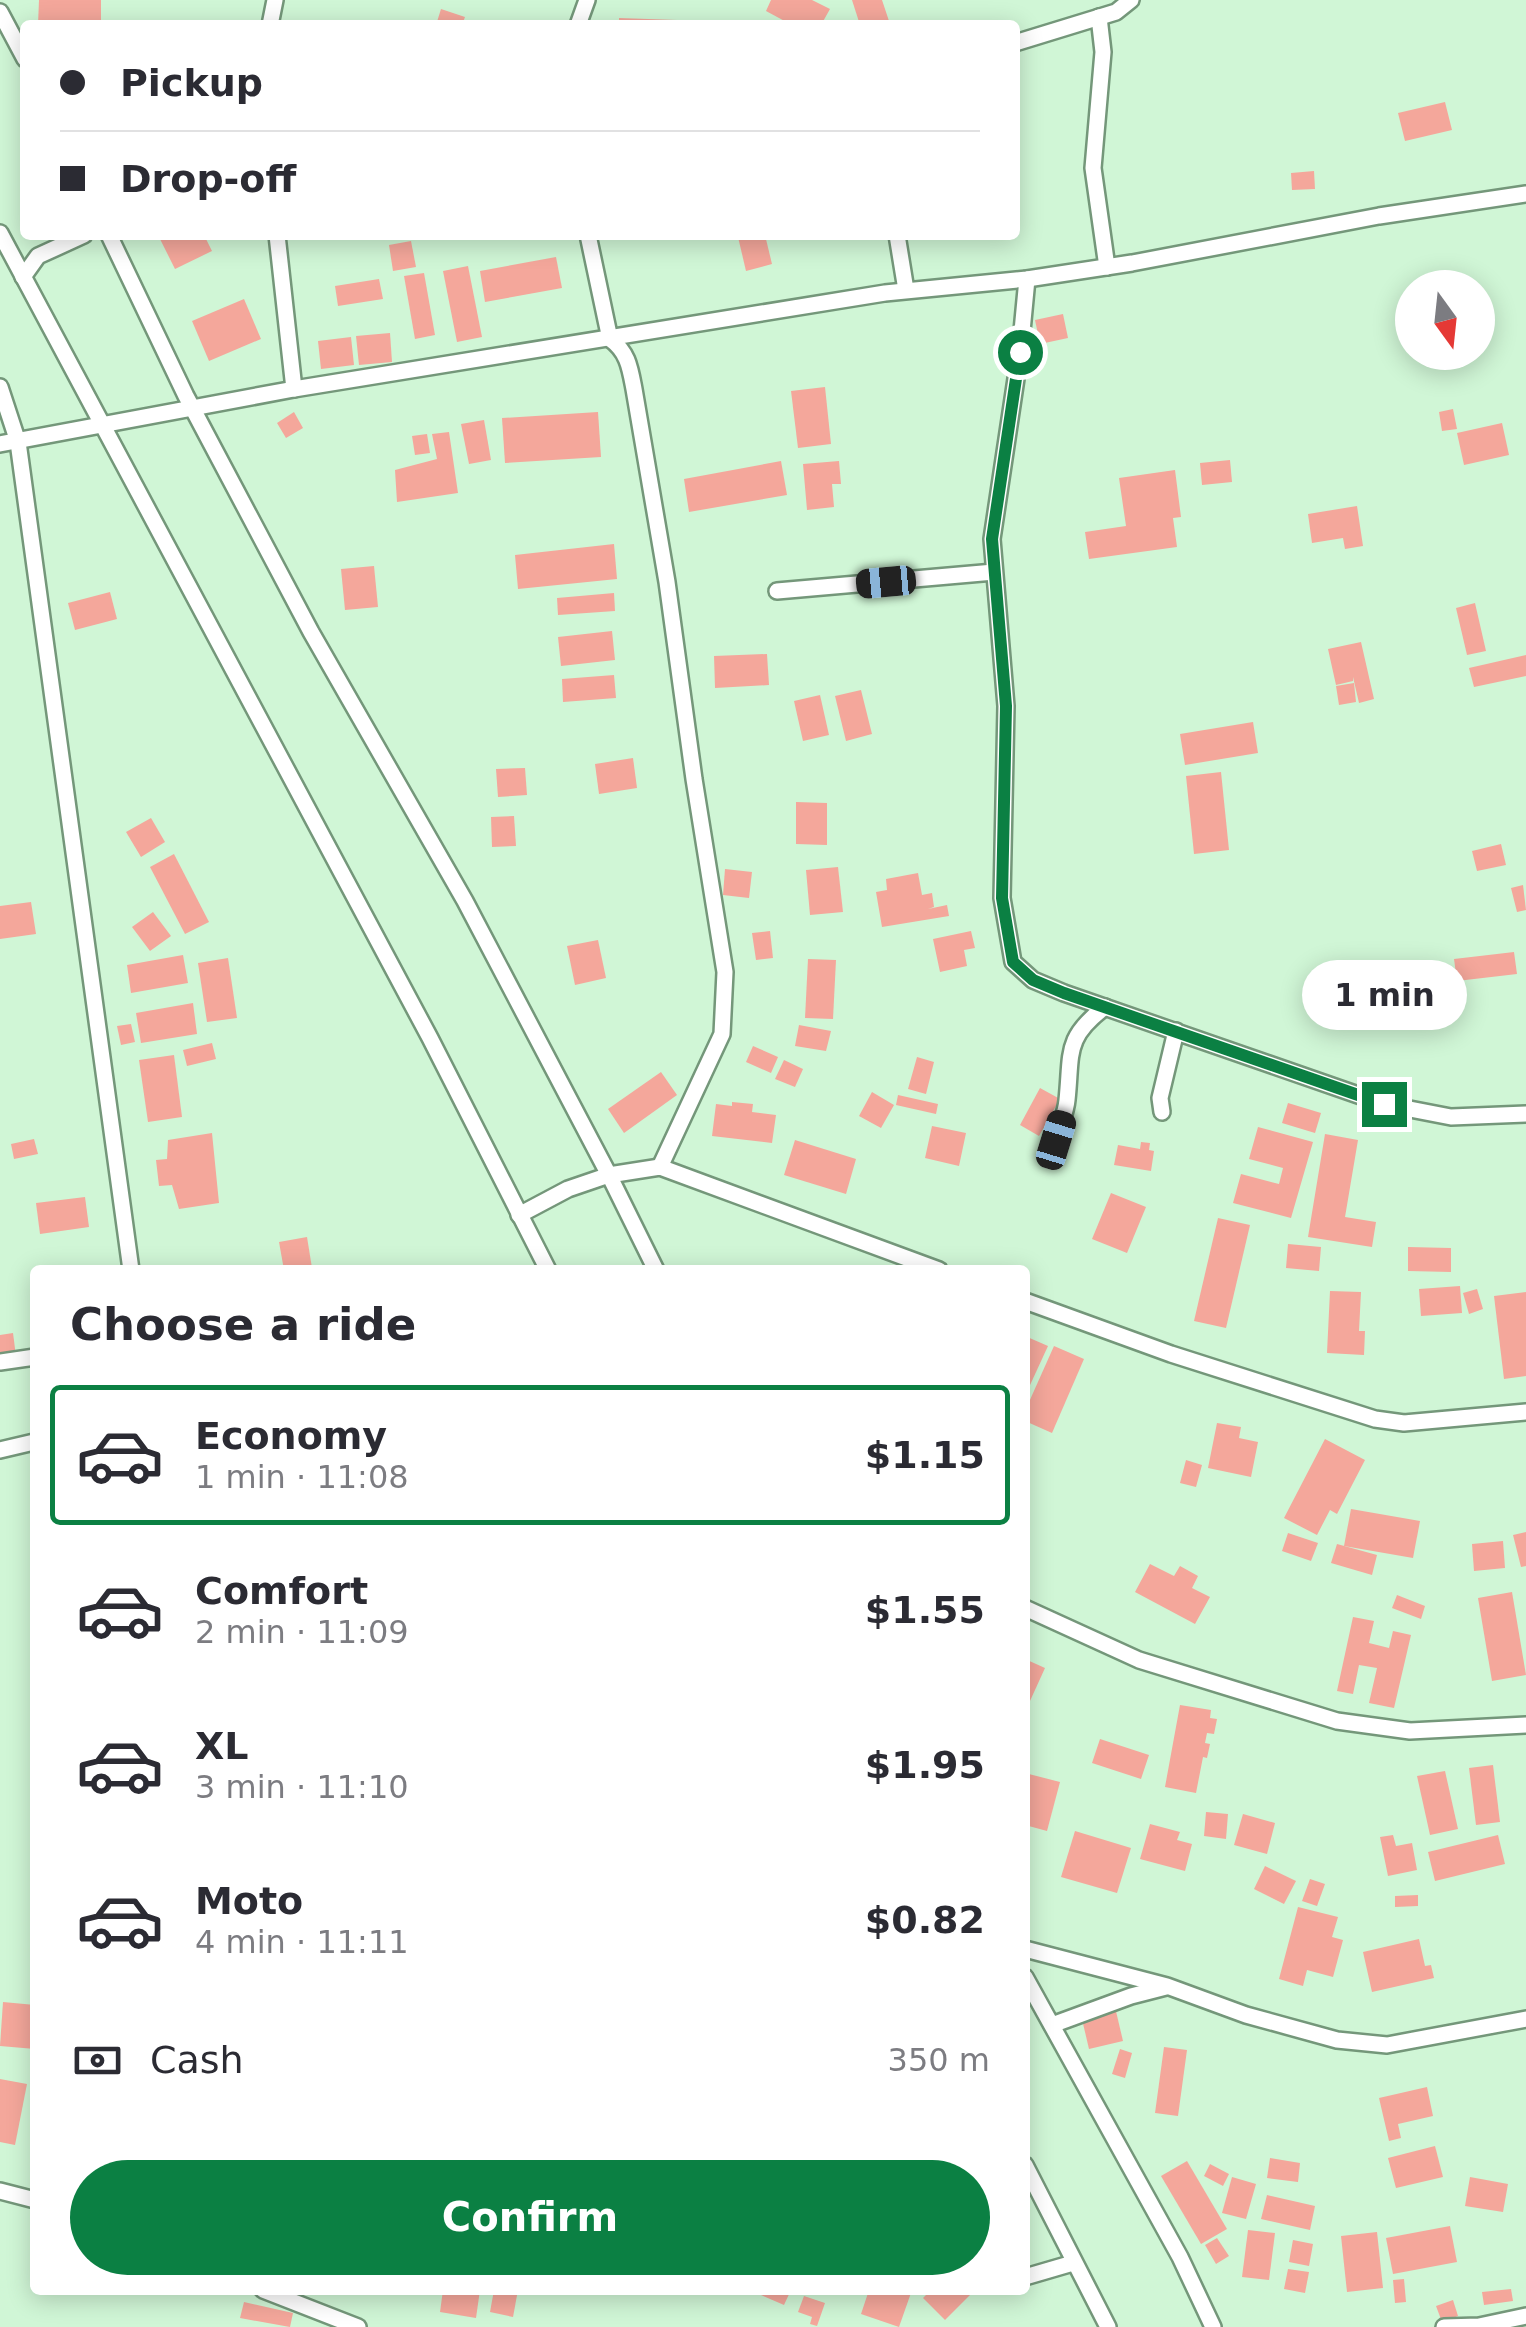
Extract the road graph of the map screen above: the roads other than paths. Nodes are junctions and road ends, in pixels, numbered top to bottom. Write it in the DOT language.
graph roads {
  1 [pos="1132,0"];
  2 [pos="0,12"];
  3 [pos="1099,17"];
  4 [pos="1020,41"];
  5 [pos="20,50"];
  6 [pos="1526,194"];
  7 [pos="0,233"];
  8 [pos="73,240"];
  9 [pos="111,240"];
  10 [pos="278,240"];
  11 [pos="589,240"];
  12 [pos="898,240"];
  13 [pos="1107,267"];
  14 [pos="23,277"];
  15 [pos="1027,279"];
  16 [pos="906,290"];
  17 [pos="610,339"];
  18 [pos="0,387"];
  19 [pos="294,388"];
  20 [pos="195,408"];
  21 [pos="102,424"];
  22 [pos="18,442"];
  23 [pos="0,444"];
  24 [pos="994,572"];
  25 [pos="777,591"];
  26 [pos="1105,1007"];
  27 [pos="1176,1031"];
  28 [pos="1162,1112"];
  29 [pos="1526,1114"];
  30 [pos="1056,1140"];
  31 [pos="660,1167"];
  32 [pos="609,1174"];
  33 [pos="519,1216"];
  34 [pos="130,1265"];
  35 [pos="545,1265"];
  36 [pos="654,1265"];
  37 [pos="925,1265"];
  38 [pos="1030,1303"];
  39 [pos="30,1358"];
  40 [pos="0,1362"];
  41 [pos="1526,1412"];
  42 [pos="30,1443"];
  43 [pos="0,1450"];
  44 [pos="1030,1610"];
  45 [pos="1526,1724"];
  46 [pos="1030,1950"];
  47 [pos="1030,1986"];
  48 [pos="1167,1986"];
  49 [pos="1526,2019"];
  50 [pos="1052,2025"];
  51 [pos="1030,2175"];
  52 [pos="0,2191"];
  53 [pos="30,2199"];
  54 [pos="1073,2263"];
  55 [pos="1030,2276"];
  56 [pos="276,2295"];
  57 [pos="1526,2316"];
  58 [pos="358,2327"];
  59 [pos="1108,2327"];
  60 [pos="1214,2327"];
  61 [pos="1444,2327"];
  62 [pos="1459,2327"];
  1 -- 3 [label="street"];
  2 -- 5 [label="street"];
  3 -- 4 [label="street"];
  3 -- 13 [label="street"];
  6 -- 13 [label="street"];
  7 -- 14 [label="street"];
  8 -- 14 [label="street"];
  9 -- 20 [label="street"];
  10 -- 19 [label="street"];
  11 -- 17 [label="street"];
  12 -- 16 [label="street"];
  13 -- 15 [label="street"];
  14 -- 21 [label="street"];
  15 -- 16 [label="street"];
  15 -- 24 [label="street"];
  16 -- 17 [label="street"];
  17 -- 19 [label="street"];
  17 -- 31 [label="street"];
  18 -- 22 [label="street"];
  19 -- 20 [label="street"];
  20 -- 21 [label="street"];
  20 -- 32 [label="street"];
  21 -- 22 [label="street"];
  21 -- 33 [label="street"];
  22 -- 23 [label="street"];
  22 -- 34 [label="street"];
  24 -- 25 [label="street"];
  24 -- 26 [label="street"];
  26 -- 27 [label="street"];
  26 -- 30 [label="street"];
  27 -- 28 [label="street"];
  27 -- 29 [label="street"];
  31 -- 32 [label="street"];
  31 -- 37 [label="street"];
  32 -- 33 [label="street"];
  32 -- 36 [label="street"];
  33 -- 35 [label="street"];
  38 -- 41 [label="street"];
  39 -- 40 [label="street"];
  42 -- 43 [label="street"];
  44 -- 45 [label="street"];
  46 -- 48 [label="street"];
  47 -- 50 [label="street"];
  48 -- 49 [label="street"];
  48 -- 50 [label="street"];
  50 -- 60 [label="street"];
  51 -- 54 [label="street"];
  52 -- 53 [label="street"];
  54 -- 55 [label="street"];
  54 -- 59 [label="street"];
  56 -- 58 [label="street"];
  57 -- 62 [label="street"];
  61 -- 62 [label="street"];
}
